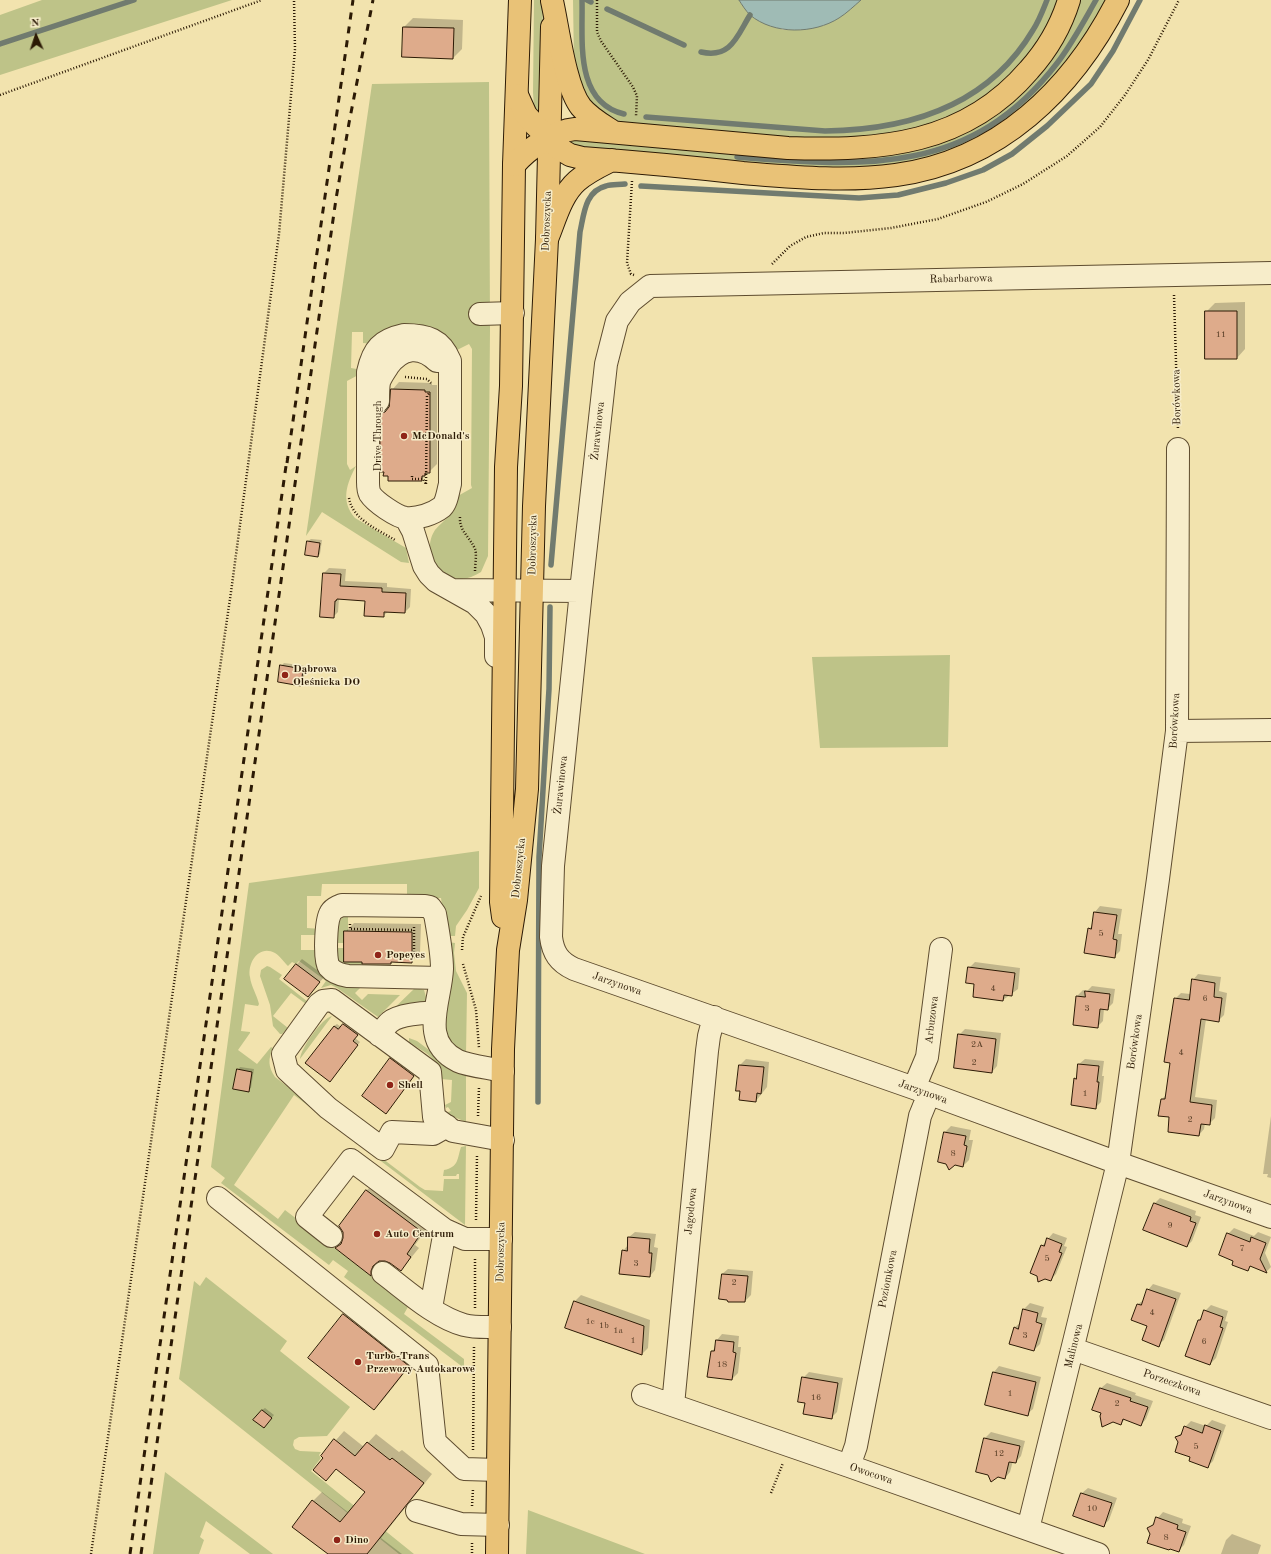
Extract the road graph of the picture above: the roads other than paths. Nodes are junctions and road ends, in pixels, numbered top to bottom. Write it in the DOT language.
graph roads {
  1 [pos="520,0"];
  2 [pos="552,0"];
  3 [pos="1070,0"];
  4 [pos="1118,0"];
  5 [pos="517,95"];
  6 [pos="612,131"];
  7 [pos="549,138"];
  8 [pos="612,160"];
  9 [pos="514,165"];
  10 [pos="547,239"];
  11 [pos="1271,273"];
  12 [pos="644,281"];
  13 [pos="480,314"];
  14 [pos="513,314"];
  15 [pos="445,368"];
  16 [pos="1178,449"];
  17 [pos="382,505"];
  18 [pos="452,508"];
  19 [pos="406,518"];
  20 [pos="419,550"];
  21 [pos="454,590"];
  22 [pos="506,590"];
  23 [pos="533,590"];
  24 [pos="581,591"];
  25 [pos="1271,730"];
  26 [pos="1177,731"];
  27 [pos="502,829"];
  28 [pos="941,949"];
  29 [pos="508,950"];
  30 [pos="574,969"];
  31 [pos="441,978"];
  32 [pos="427,1013"];
  33 [pos="714,1017"];
  34 [pos="387,1040"];
  35 [pos="503,1071"];
  36 [pos="921,1091"];
  37 [pos="447,1126"];
  38 [pos="503,1140"];
  39 [pos="1118,1163"];
  40 [pos="218,1198"];
  41 [pos="1271,1217"];
  42 [pos="445,1230"];
  43 [pos="331,1236"];
  44 [pos="501,1239"];
  45 [pos="383,1274"];
  46 [pos="431,1308"];
  47 [pos="500,1327"];
  48 [pos="1073,1349"];
  49 [pos="643,1395"];
  50 [pos="673,1405"];
  51 [pos="1271,1418"];
  52 [pos="849,1466"];
  53 [pos="498,1470"];
  54 [pos="416,1511"];
  55 [pos="498,1525"];
  56 [pos="1028,1529"];
  57 [pos="497,1554"];
  58 [pos="1098,1554"];
  1 -- 5 [label="main road, Dobroszycka"];
  2 -- 6 [label="main road"];
  2 -- 7 [label="main road, Dobroszycka"];
  3 -- 6 [label="main road"];
  4 -- 8 [label="main road"];
  5 -- 7 [label="main road"];
  5 -- 9 [label="main road, Dobroszycka"];
  6 -- 7 [label="main road"];
  7 -- 8 [label="main road"];
  7 -- 9 [label="main road"];
  7 -- 10 [label="main road, Dobroszycka"];
  8 -- 10 [label="main road"];
  9 -- 14 [label="main road, Dobroszycka"];
  10 -- 23 [label="main road, Dobroszycka"];
  11 -- 12 [label="street, Rabarbarowa"];
  12 -- 24 [label="street, Żurawinowa"];
  13 -- 14 [label="street"];
  14 -- 22 [label="main road, Dobroszycka"];
  15 -- 17 [label="street, Drive Through"];
  15 -- 17 [label="street"];
  15 -- 18 [label="street"];
  16 -- 26 [label="street, Borówkowa"];
  17 -- 19 [label="street"];
  18 -- 19 [label="street"];
  18 -- 20 [label="street"];
  19 -- 20 [label="street, Dobroszycka"];
  20 -- 21 [label="street, Dobroszycka"];
  21 -- 22 [label="street, Dobroszycka"];
  21 -- 27 [label="street, Dobroszycka"];
  22 -- 23 [label="street"];
  22 -- 27 [label="main road, Dobroszycka"];
  23 -- 24 [label="street"];
  23 -- 29 [label="main road, Dobroszycka"];
  24 -- 30 [label="street, Żurawinowa"];
  25 -- 26 [label="street"];
  26 -- 39 [label="street, Borówkowa"];
  27 -- 29 [label="main road, Dobroszycka"];
  28 -- 36 [label="street, Arbuzowa"];
  29 -- 35 [label="main road, Dobroszycka"];
  30 -- 33 [label="street, Jarzynowa"];
  31 -- 31 [label="street"];
  31 -- 32 [label="street"];
  32 -- 34 [label="street"];
  32 -- 35 [label="street"];
  33 -- 36 [label="street, Jarzynowa"];
  33 -- 50 [label="street, Jagodowa"];
  34 -- 37 [label="street"];
  34 -- 37 [label="street"];
  35 -- 38 [label="main road, Dobroszycka"];
  36 -- 39 [label="street, Jarzynowa"];
  36 -- 52 [label="street, Poziomkowa"];
  37 -- 38 [label="street"];
  38 -- 44 [label="main road, Dobroszycka"];
  39 -- 41 [label="street, Jarzynowa"];
  39 -- 48 [label="street, Malinowa"];
  40 -- 53 [label="street"];
  42 -- 43 [label="street"];
  42 -- 44 [label="street"];
  42 -- 46 [label="street"];
  44 -- 47 [label="main road, Dobroszycka"];
  45 -- 46 [label="street"];
  46 -- 47 [label="street"];
  47 -- 53 [label="main road, Dobroszycka"];
  48 -- 51 [label="street, Porzeczkowa"];
  48 -- 56 [label="street, Malinowa"];
  49 -- 50 [label="street, Owocowa"];
  50 -- 52 [label="street, Owocowa"];
  52 -- 56 [label="street, Owocowa"];
  53 -- 55 [label="main road, Dobroszycka"];
  54 -- 55 [label="street"];
  55 -- 57 [label="main road, Dobroszycka"];
  56 -- 58 [label="street, Owocowa"];
}
